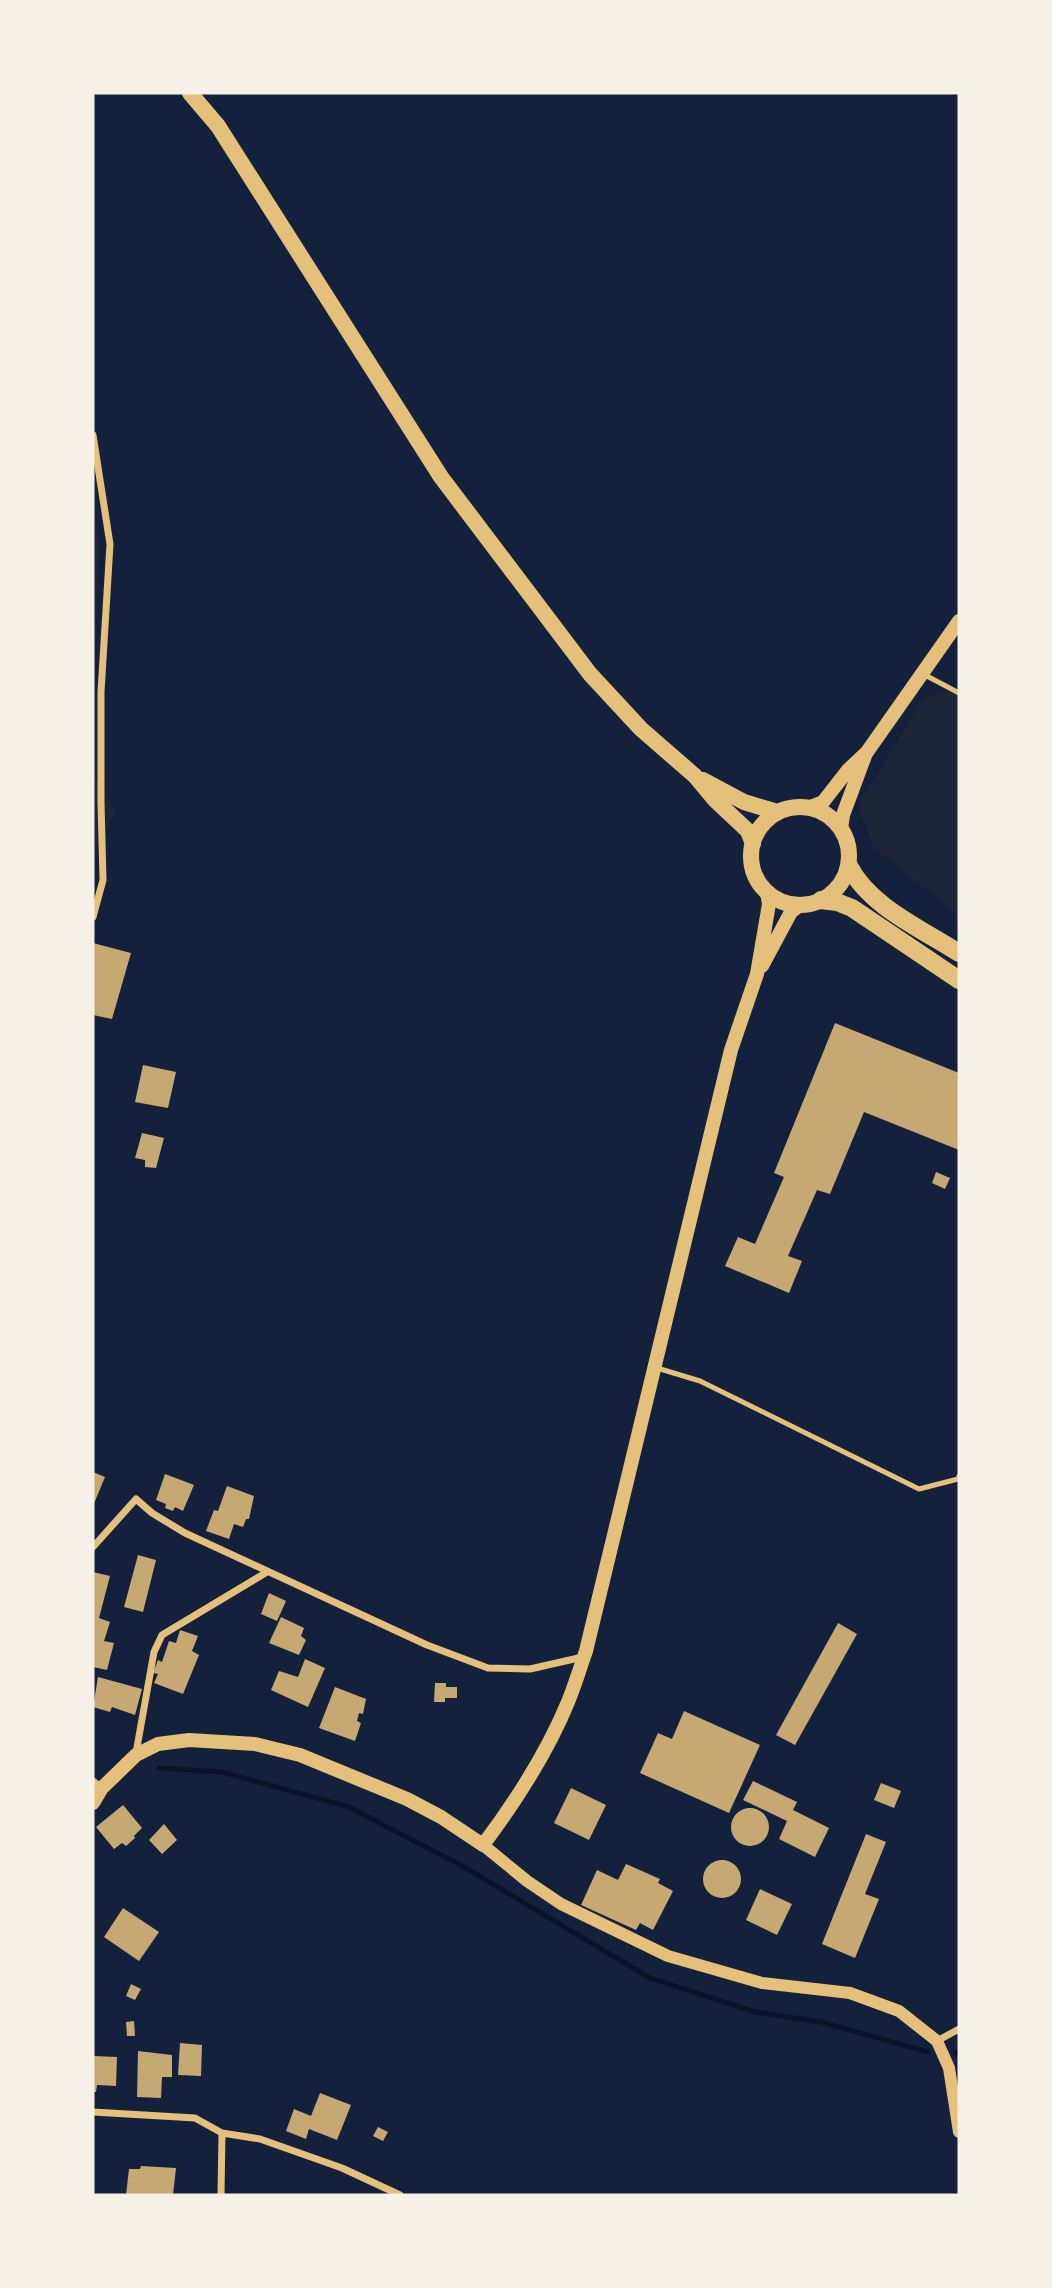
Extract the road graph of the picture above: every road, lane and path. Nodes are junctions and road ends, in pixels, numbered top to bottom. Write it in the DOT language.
graph roads {
  1 [pos="190,93"];
  2 [pos="93,435"];
  3 [pos="959,621"];
  4 [pos="922,674"];
  5 [pos="959,693"];
  6 [pos="867,752"];
  7 [pos="695,776"];
  8 [pos="808,807"];
  9 [pos="778,813"];
  10 [pos="841,829"];
  11 [pos="753,844"];
  12 [pos="849,866"];
  13 [pos="767,892"];
  14 [pos="821,900"];
  15 [pos="800,905"];
  16 [pos="93,918"];
  17 [pos="959,953"];
  18 [pos="757,974"];
  19 [pos="959,980"];
  20 [pos="654,1367"];
  21 [pos="959,1476"];
  22 [pos="93,1547"];
  23 [pos="267,1572"];
  24 [pos="584,1657"];
  25 [pos="135,1755"];
  26 [pos="97,1785"];
  27 [pos="93,1803"];
  28 [pos="483,1845"];
  29 [pos="959,2029"];
  30 [pos="937,2041"];
  31 [pos="93,2112"];
  32 [pos="959,2132"];
  33 [pos="222,2133"];
  34 [pos="221,2195"];
  35 [pos="400,2195"];
  1 -- 7 [label="main road"];
  2 -- 16 [label="street"];
  3 -- 4 [label="main road"];
  4 -- 5 [label="lane"];
  4 -- 6 [label="main road"];
  6 -- 8 [label="main road"];
  6 -- 10 [label="main road"];
  7 -- 9 [label="main road"];
  7 -- 11 [label="main road"];
  8 -- 9 [label="main road"];
  8 -- 10 [label="main road"];
  9 -- 11 [label="main road"];
  10 -- 12 [label="main road"];
  11 -- 13 [label="main road"];
  12 -- 14 [label="main road"];
  12 -- 17 [label="highway"];
  13 -- 15 [label="main road"];
  13 -- 18 [label="main road"];
  14 -- 15 [label="main road"];
  14 -- 19 [label="highway"];
  15 -- 18 [label="main road"];
  18 -- 20 [label="main road"];
  20 -- 21 [label="lane"];
  20 -- 24 [label="main road"];
  22 -- 23 [label="street"];
  23 -- 24 [label="street"];
  23 -- 25 [label="street"];
  24 -- 28 [label="main road"];
  25 -- 26 [label="main road"];
  25 -- 28 [label="main road"];
  26 -- 27 [label="main road"];
  28 -- 30 [label="street"];
  29 -- 30 [label="street"];
  30 -- 32 [label="street"];
  31 -- 33 [label="street"];
  33 -- 34 [label="street"];
  33 -- 35 [label="street"];
}
